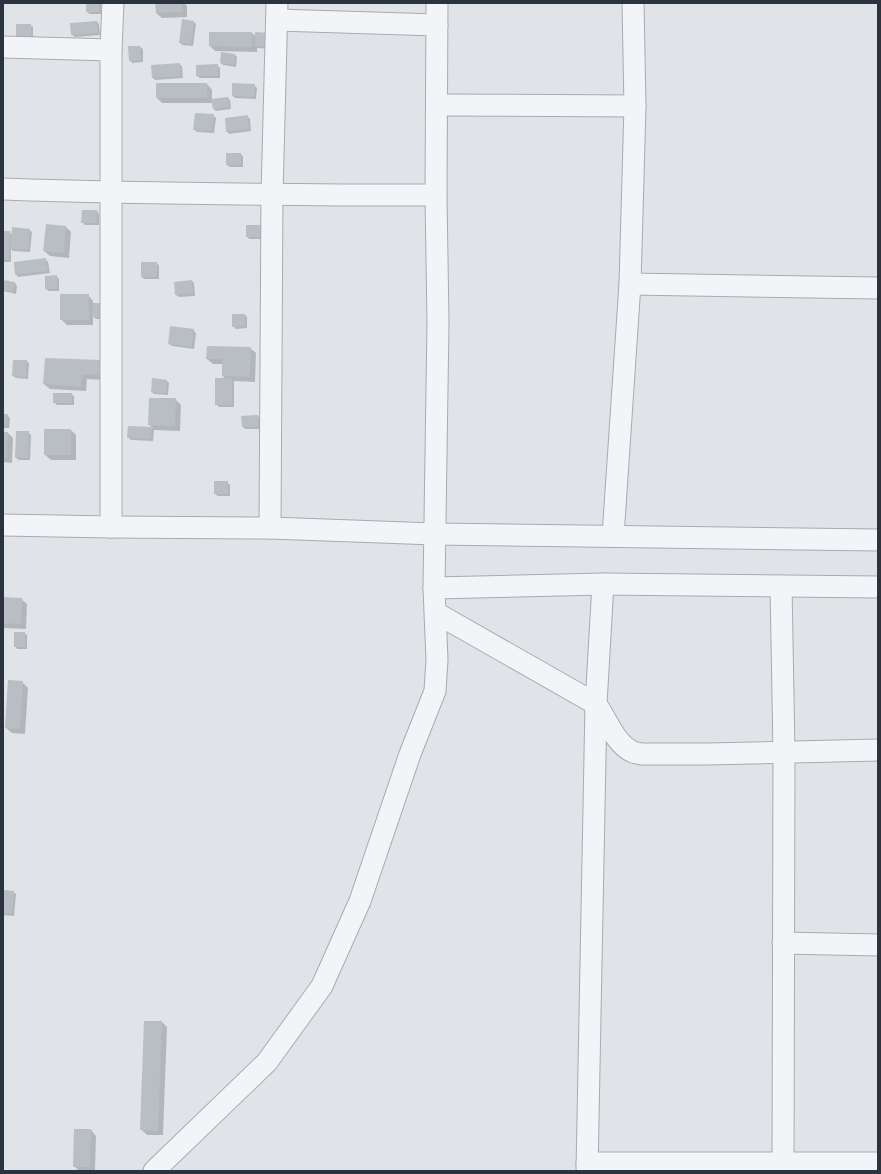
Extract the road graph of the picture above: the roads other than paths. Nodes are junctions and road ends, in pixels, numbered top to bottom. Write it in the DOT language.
graph roads {
  1 [pos="113,3"];
  2 [pos="437,3"];
  3 [pos="633,3"];
  4 [pos="277,12"];
  5 [pos="437,24"];
  6 [pos="3,47"];
  7 [pos="111,50"];
  8 [pos="437,105"];
  9 [pos="635,106"];
  10 [pos="3,189"];
  11 [pos="111,193"];
  12 [pos="272,195"];
  13 [pos="436,195"];
  14 [pos="630,284"];
  15 [pos="878,288"];
  16 [pos="3,524"];
  17 [pos="111,527"];
  18 [pos="270,528"];
  19 [pos="435,534"];
  20 [pos="613,536"];
  21 [pos="878,540"];
  22 [pos="603,584"];
  23 [pos="781,586"];
  24 [pos="878,587"];
  25 [pos="434,588"];
  26 [pos="436,613"];
  27 [pos="596,704"];
  28 [pos="878,750"];
  29 [pos="784,752"];
  30 [pos="783,943"];
  31 [pos="878,945"];
  32 [pos="878,1163"];
  33 [pos="587,1167"];
  34 [pos="783,1167"];
  35 [pos="154,1171"];
  1 -- 7 [label="street"];
  2 -- 5 [label="street"];
  3 -- 9 [label="street"];
  4 -- 5 [label="street"];
  4 -- 12 [label="street"];
  5 -- 8 [label="street"];
  6 -- 7 [label="street"];
  7 -- 11 [label="street"];
  8 -- 9 [label="street"];
  8 -- 13 [label="street"];
  9 -- 14 [label="street"];
  10 -- 11 [label="street"];
  11 -- 12 [label="street"];
  11 -- 17 [label="street"];
  12 -- 13 [label="street"];
  12 -- 18 [label="street"];
  13 -- 19 [label="street"];
  14 -- 15 [label="street"];
  14 -- 20 [label="street"];
  16 -- 17 [label="street"];
  17 -- 18 [label="street"];
  18 -- 19 [label="street"];
  19 -- 20 [label="street"];
  19 -- 25 [label="street"];
  20 -- 21 [label="street"];
  22 -- 23 [label="street"];
  22 -- 25 [label="street"];
  22 -- 27 [label="street"];
  23 -- 24 [label="street"];
  23 -- 29 [label="street"];
  25 -- 26 [label="street"];
  26 -- 27 [label="street"];
  26 -- 35 [label="street"];
  27 -- 29 [label="street"];
  27 -- 33 [label="street"];
  28 -- 29 [label="street"];
  29 -- 30 [label="street"];
  30 -- 31 [label="street"];
  30 -- 34 [label="street"];
  32 -- 34 [label="street"];
  33 -- 34 [label="street"];
}
